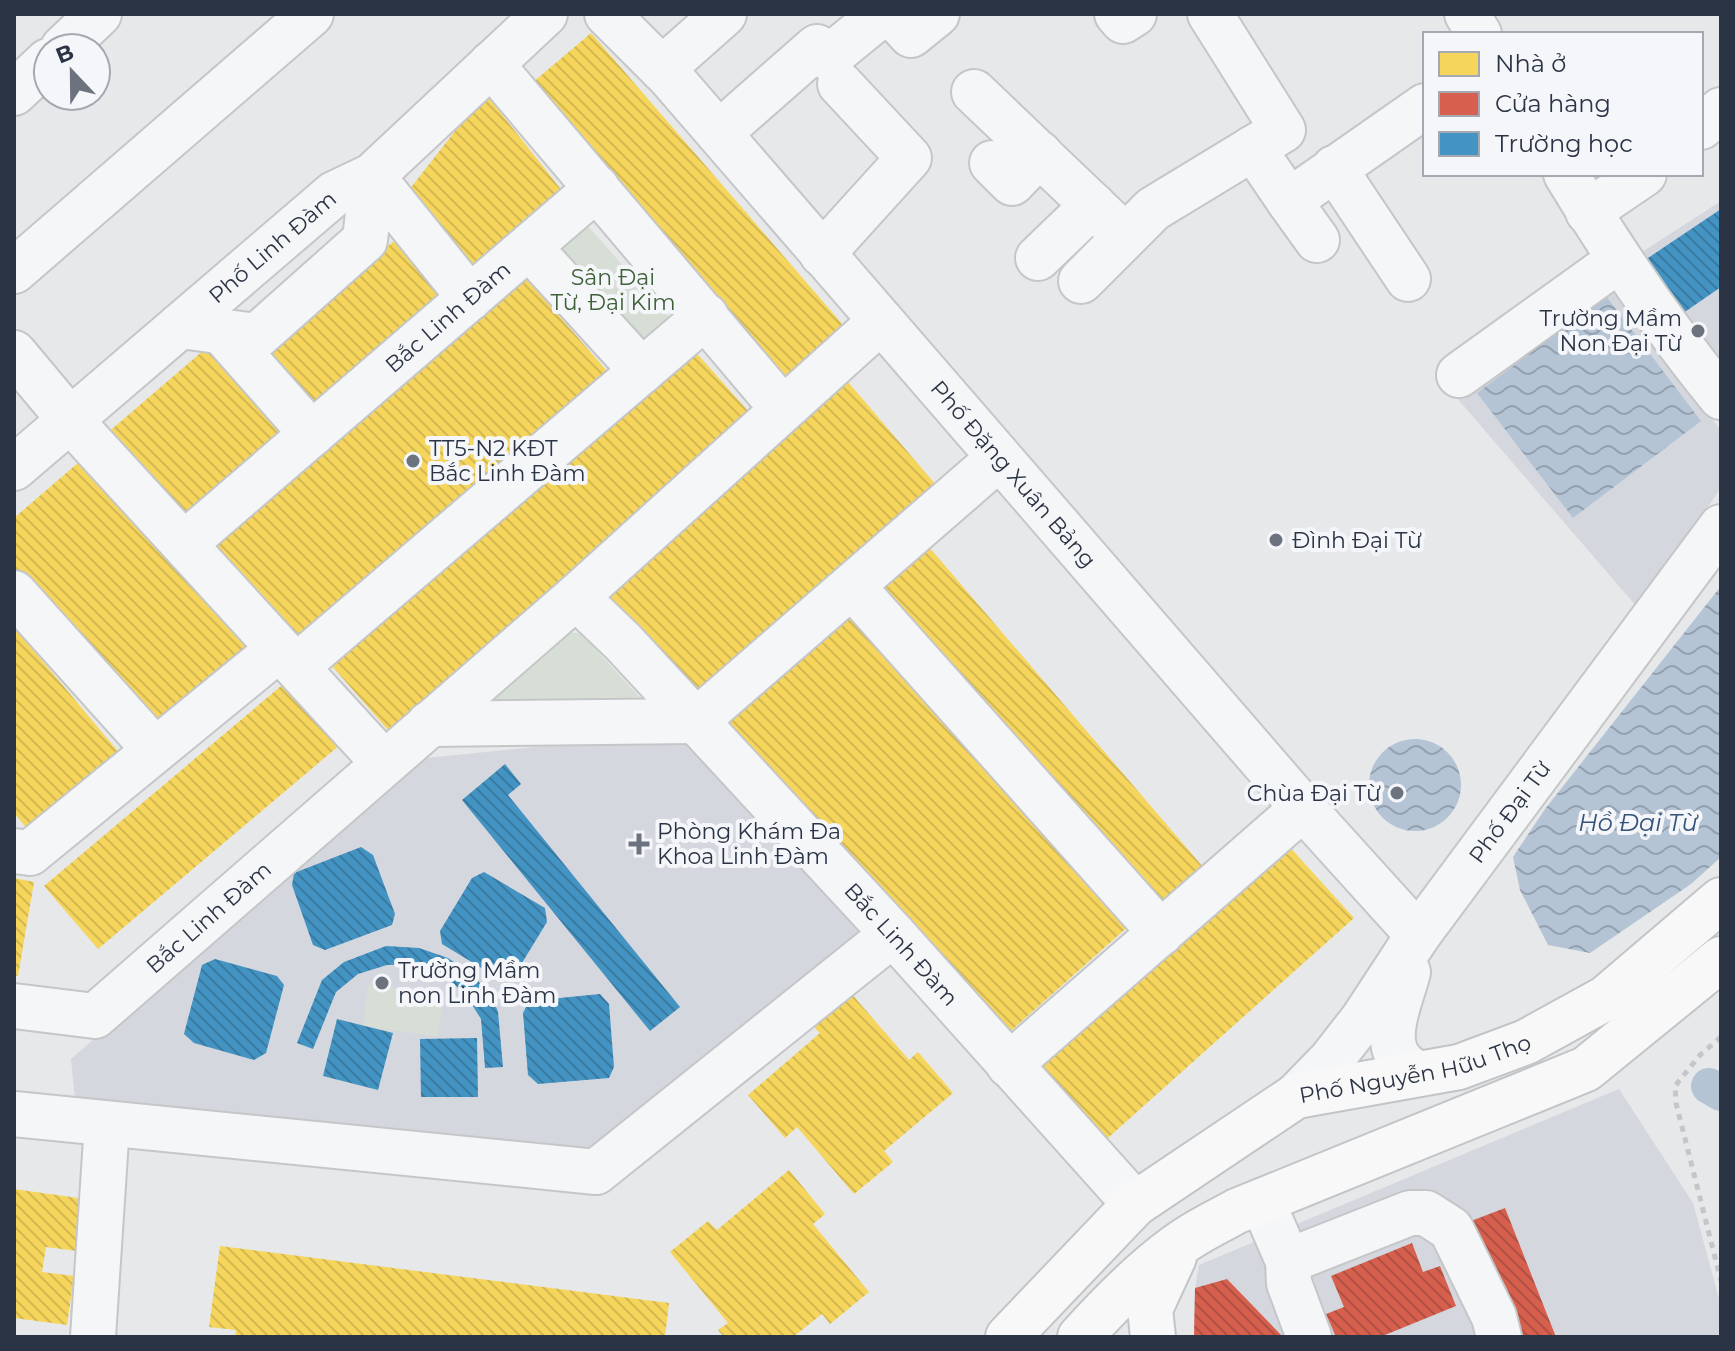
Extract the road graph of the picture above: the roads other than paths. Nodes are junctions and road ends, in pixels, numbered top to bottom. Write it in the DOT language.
graph roads {
  1 [pos="99,14"];
  2 [pos="311,14"];
  3 [pos="545,14"];
  4 [pos="607,14"];
  5 [pos="724,14"];
  6 [pos="884,14"];
  7 [pos="937,14"];
  8 [pos="1117,14"];
  9 [pos="1134,14"];
  10 [pos="1210,14"];
  11 [pos="1467,14"];
  12 [pos="80,32"];
  13 [pos="1478,32"];
  14 [pos="491,64"];
  15 [pos="662,69"];
  16 [pos="32,76"];
  17 [pos="840,84"];
  18 [pos="974,92"];
  19 [pos="14,93"];
  20 [pos="1423,107"];
  21 [pos="1721,110"];
  22 [pos="1703,125"];
  23 [pos="719,133"];
  24 [pos="1253,148"];
  25 [pos="1040,154"];
  26 [pos="992,163"];
  27 [pos="1334,168"];
  28 [pos="372,176"];
  29 [pos="1567,176"];
  30 [pos="1641,176"];
  31 [pos="597,188"];
  32 [pos="1289,201"];
  33 [pos="1093,205"];
  34 [pos="1588,212"];
  35 [pos="1125,236"];
  36 [pos="1317,240"];
  37 [pos="529,247"];
  38 [pos="822,254"];
  39 [pos="1038,258"];
  40 [pos="1619,260"];
  41 [pos="14,271"];
  42 [pos="1408,279"];
  43 [pos="1081,281"];
  44 [pos="470,298"];
  45 [pos="706,316"];
  46 [pos="881,321"];
  47 [pos="200,329"];
  48 [pos="14,353"];
  49 [pos="642,371"];
  50 [pos="1459,375"];
  51 [pos="1721,397"];
  52 [pos="782,408"];
  53 [pos="70,420"];
  54 [pos="312,434"];
  55 [pos="999,458"];
  56 [pos="14,468"];
  57 [pos="1721,527"];
  58 [pos="184,544"];
  59 [pos="852,586"];
  60 [pos="14,593"];
  61 [pos="576,597"];
  62 [pos="288,658"];
  63 [pos="696,721"];
  64 [pos="429,724"];
  65 [pos="155,750"];
  66 [pos="384,763"];
  67 [pos="1303,808"];
  68 [pos="19,846"];
  69 [pos="1721,900"];
  70 [pos="1161,933"];
  71 [pos="893,934"];
  72 [pos="1418,935"];
  73 [pos="1721,959"];
  74 [pos="14,1006"];
  75 [pos="1009,1065"];
  76 [pos="1418,1074"];
  77 [pos="1296,1096"];
  78 [pos="14,1114"];
  79 [pos="107,1124"];
  80 [pos="1262,1201"];
  81 [pos="1135,1204"];
  82 [pos="1190,1237"];
  83 [pos="1288,1261"];
  84 [pos="93,1337"];
  85 [pos="1008,1337"];
  86 [pos="1080,1337"];
  87 [pos="1153,1337"];
  88 [pos="1309,1337"];
  89 [pos="1499,1337"];
  1 -- 12 [label="street"];
  2 -- 41 [label="street"];
  3 -- 14 [label="street, Phố Linh Đàm"];
  4 -- 15 [label="street, Phố Đặng Xuân Bảng"];
  5 -- 15 [label="street"];
  6 -- 7 [label="street"];
  6 -- 23 [label="street"];
  8 -- 9 [label="street"];
  10 -- 24 [label="street"];
  11 -- 13 [label="street"];
  14 -- 28 [label="street, Phố Linh Đàm"];
  14 -- 31 [label="street"];
  15 -- 23 [label="street, Phố Đặng Xuân Bảng"];
  16 -- 19 [label="street"];
  17 -- 38 [label="street"];
  18 -- 25 [label="street"];
  20 -- 27 [label="street"];
  21 -- 22 [label="street"];
  23 -- 38 [label="street, Phố Đặng Xuân Bảng"];
  24 -- 32 [label="street"];
  24 -- 35 [label="street"];
  25 -- 26 [label="street"];
  25 -- 33 [label="street"];
  27 -- 32 [label="street"];
  27 -- 42 [label="street"];
  28 -- 44 [label="street"];
  28 -- 47 [label="street, Phố Linh Đàm"];
  28 -- 47 [label="street, Phố Linh Đàm"];
  29 -- 34 [label="street"];
  30 -- 34 [label="street"];
  31 -- 37 [label="street, Bắc Linh Đàm"];
  31 -- 45 [label="street"];
  32 -- 36 [label="street"];
  33 -- 35 [label="street"];
  33 -- 39 [label="street"];
  34 -- 40 [label="street"];
  35 -- 43 [label="street"];
  37 -- 44 [label="street, Bắc Linh Đàm"];
  37 -- 49 [label="street, Bắc Linh Đàm"];
  38 -- 46 [label="street, Phố Đặng Xuân Bảng"];
  40 -- 50 [label="street"];
  40 -- 51 [label="street"];
  44 -- 54 [label="street, Bắc Linh Đàm"];
  45 -- 49 [label="street"];
  45 -- 52 [label="street"];
  46 -- 52 [label="street, Bắc Linh Đàm"];
  46 -- 55 [label="street, Phố Đặng Xuân Bảng"];
  47 -- 53 [label="street, Phố Linh Đàm"];
  47 -- 54 [label="street"];
  48 -- 53 [label="street"];
  49 -- 62 [label="street"];
  52 -- 61 [label="street, Bắc Linh Đàm"];
  53 -- 56 [label="street, Phố Linh Đàm"];
  53 -- 58 [label="street"];
  54 -- 58 [label="street, Bắc Linh Đàm"];
  55 -- 59 [label="street"];
  55 -- 67 [label="street, Phố Đặng Xuân Bảng"];
  57 -- 72 [label="street, Phố Đại Từ"];
  58 -- 62 [label="street"];
  59 -- 63 [label="street"];
  59 -- 70 [label="street"];
  60 -- 65 [label="street"];
  61 -- 63 [label="street, Bắc Linh Đàm"];
  61 -- 64 [label="street, Bắc Linh Đàm"];
  62 -- 65 [label="street"];
  62 -- 66 [label="street"];
  63 -- 64 [label="street"];
  63 -- 71 [label="street, Bắc Linh Đàm"];
  64 -- 66 [label="street, Bắc Linh Đàm"];
  65 -- 68 [label="street"];
  66 -- 74 [label="street, Bắc Linh Đàm"];
  67 -- 70 [label="street"];
  67 -- 72 [label="street, Phố Đặng Xuân Bảng"];
  69 -- 76 [label="main road, Phố Nguyễn Hữu Thọ"];
  70 -- 75 [label="street"];
  71 -- 75 [label="street, Bắc Linh Đàm"];
  71 -- 79 [label="street"];
  72 -- 76 [label="street"];
  72 -- 77 [label="street, Phố Đại Từ"];
  73 -- 80 [label="main road"];
  75 -- 81 [label="street, Bắc Linh Đàm"];
  76 -- 77 [label="main road, Phố Nguyễn Hữu Thọ"];
  77 -- 81 [label="main road, Phố Nguyễn Hữu Thọ"];
  78 -- 79 [label="street"];
  79 -- 84 [label="street"];
  80 -- 82 [label="main road"];
  80 -- 83 [label="street"];
  81 -- 85 [label="main road, Phố Nguyễn Hữu Thọ"];
  82 -- 86 [label="main road"];
  82 -- 87 [label="main road"];
  83 -- 88 [label="street"];
  83 -- 89 [label="street"];
}
